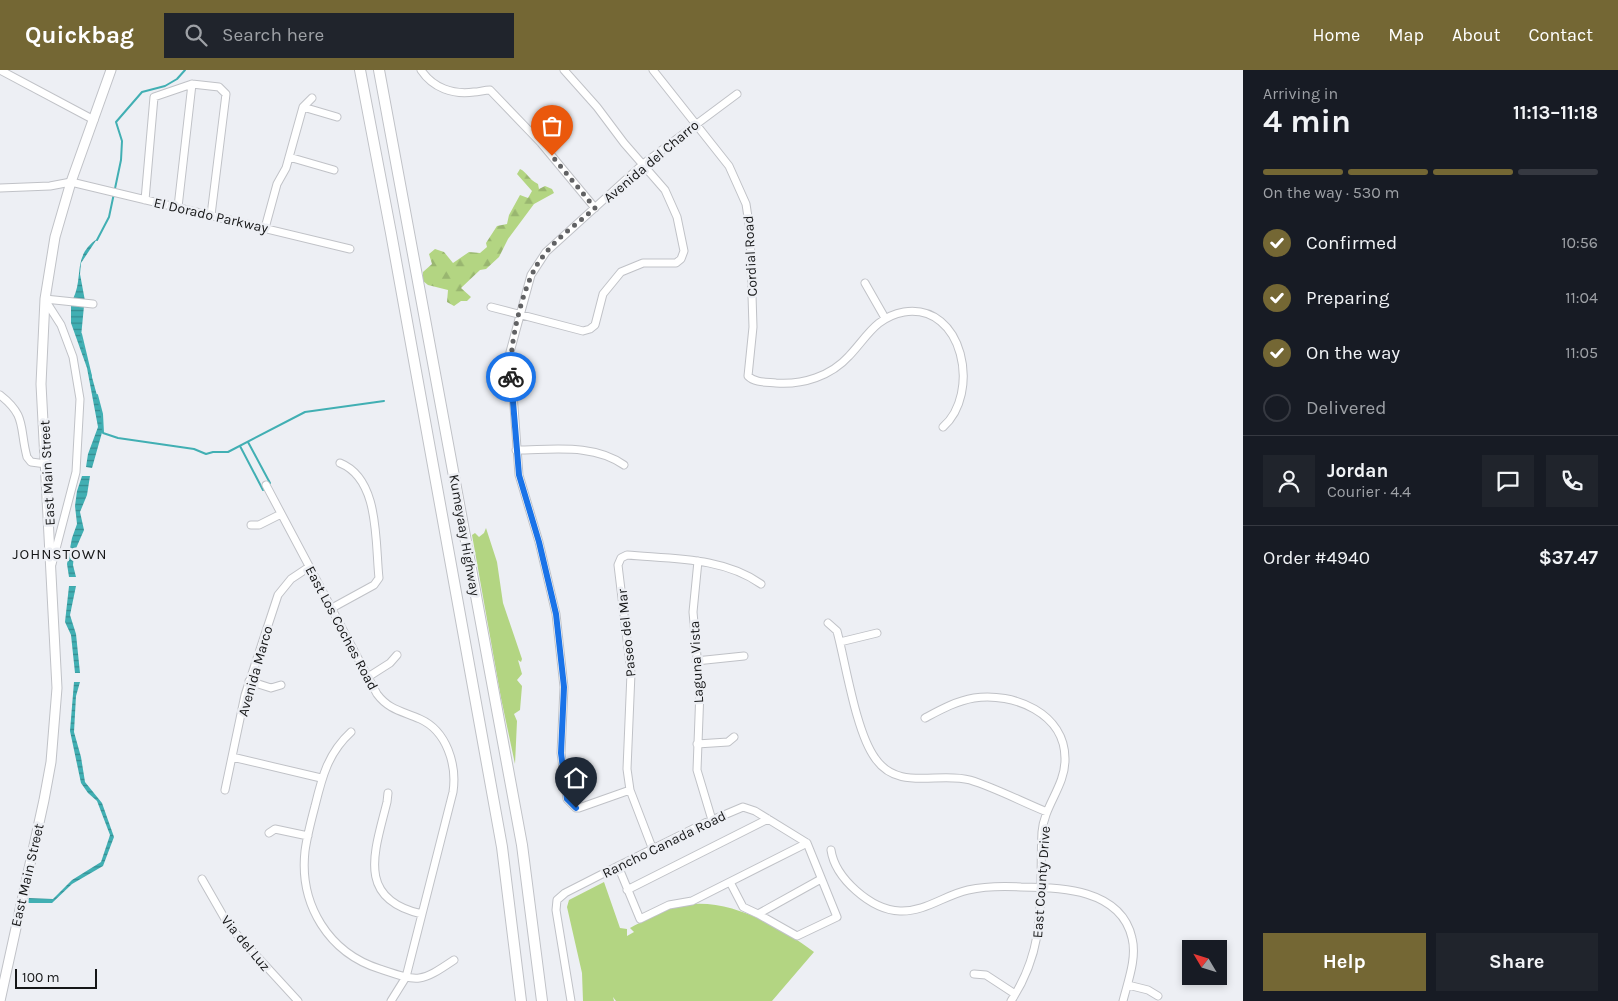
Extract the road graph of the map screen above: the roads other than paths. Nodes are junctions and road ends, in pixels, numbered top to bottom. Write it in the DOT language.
graph roads {
  1 [pos="0,70"];
  2 [pos="111,70"];
  3 [pos="360,70"];
  4 [pos="379,70"];
  5 [pos="421,70"];
  6 [pos="564,70"];
  7 [pos="653,70"];
  8 [pos="192,84"];
  9 [pos="736,94"];
  10 [pos="312,98"];
  11 [pos="303,106"];
  12 [pos="337,117"];
  13 [pos="94,120"];
  14 [pos="696,123"];
  15 [pos="289,157"];
  16 [pos="643,164"];
  17 [pos="334,170"];
  18 [pos="71,182"];
  19 [pos="0,188"];
  20 [pos="145,200"];
  21 [pos="178,207"];
  22 [pos="595,208"];
  23 [pos="211,215"];
  24 [pos="265,228"];
  25 [pos="350,249"];
  26 [pos="865,283"];
  27 [pos="45,299"];
  28 [pos="93,304"];
  29 [pos="491,306"];
  30 [pos="520,314"];
  31 [pos="885,318"];
  32 [pos="0,395"];
  33 [pos="943,427"];
  34 [pos="516,450"];
  35 [pos="340,463"];
  36 [pos="46,464"];
  37 [pos="624,465"];
  38 [pos="266,485"];
  39 [pos="280,514"];
  40 [pos="251,525"];
  41 [pos="698,561"];
  42 [pos="52,566"];
  43 [pos="309,566"];
  44 [pos="761,584"];
  45 [pos="332,608"];
  46 [pos="828,623"];
  47 [pos="877,633"];
  48 [pos="840,642"];
  49 [pos="397,655"];
  50 [pos="744,656"];
  51 [pos="696,661"];
  52 [pos="368,677"];
  53 [pos="249,681"];
  54 [pos="281,685"];
  55 [pos="924,718"];
  56 [pos="351,732"];
  57 [pos="734,737"];
  58 [pos="697,744"];
  59 [pos="232,757"];
  60 [pos="322,778"];
  61 [pos="225,790"];
  62 [pos="630,790"];
  63 [pos="388,793"];
  64 [pos="1047,812"];
  65 [pos="768,819"];
  66 [pos="712,820"];
  67 [pos="269,833"];
  68 [pos="308,836"];
  69 [pos="807,843"];
  70 [pos="653,850"];
  71 [pos="830,850"];
  72 [pos="618,866"];
  73 [pos="202,879"];
  74 [pos="821,879"];
  75 [pos="730,882"];
  76 [pos="1041,887"];
  77 [pos="627,890"];
  78 [pos="422,914"];
  79 [pos="758,914"];
  80 [pos="454,960"];
  81 [pos="974,974"];
  82 [pos="2,976"];
  83 [pos="406,978"];
  84 [pos="1128,985"];
  85 [pos="1015,994"];
  86 [pos="1158,996"];
  87 [pos="0,1001"];
  88 [pos="298,1001"];
  89 [pos="391,1001"];
  90 [pos="521,1001"];
  91 [pos="542,1001"];
  92 [pos="571,1001"];
  93 [pos="1011,1001"];
  94 [pos="1123,1001"];
  1 -- 13 [label="street"];
  2 -- 13 [label="main road, East Main Street"];
  3 -- 90 [label="highway, Kumeyaay Highway"];
  4 -- 91 [label="highway, Kumeyaay Highway"];
  5 -- 22 [label="street"];
  6 -- 16 [label="street"];
  7 -- 14 [label="street, Cordial Road"];
  8 -- 20 [label="street"];
  8 -- 21 [label="street"];
  8 -- 23 [label="street"];
  9 -- 14 [label="street, Avenida del Charro"];
  10 -- 11 [label="street"];
  11 -- 12 [label="street"];
  11 -- 15 [label="street"];
  13 -- 18 [label="main road, East Main Street"];
  14 -- 16 [label="street, Avenida del Charro"];
  14 -- 31 [label="street, Cordial Road"];
  15 -- 17 [label="street"];
  15 -- 24 [label="street"];
  16 -- 22 [label="street, Avenida del Charro"];
  16 -- 30 [label="street"];
  18 -- 19 [label="street"];
  18 -- 20 [label="street, El Dorado Parkway"];
  18 -- 27 [label="main road, East Main Street"];
  20 -- 21 [label="street, El Dorado Parkway"];
  21 -- 23 [label="street, El Dorado Parkway"];
  22 -- 30 [label="street, Avenida del Charro"];
  23 -- 24 [label="street, El Dorado Parkway"];
  24 -- 25 [label="street, El Dorado Parkway"];
  26 -- 31 [label="street"];
  27 -- 28 [label="street"];
  27 -- 36 [label="main road, East Main Street"];
  27 -- 42 [label="street"];
  29 -- 30 [label="street"];
  30 -- 34 [label="street, Avenida del Charro"];
  31 -- 33 [label="street"];
  32 -- 36 [label="street"];
  34 -- 37 [label="street"];
  34 -- 62 [label="street, Avenida del Charro"];
  35 -- 45 [label="street"];
  36 -- 42 [label="main road, East Main Street"];
  38 -- 39 [label="street, East Los Coches Road"];
  39 -- 40 [label="street"];
  39 -- 43 [label="street, East Los Coches Road"];
  41 -- 44 [label="street, Paseo del Mar"];
  41 -- 51 [label="street, Laguna Vista"];
  41 -- 62 [label="street, Paseo del Mar"];
  42 -- 82 [label="main road, East Main Street"];
  43 -- 45 [label="street, East Los Coches Road"];
  43 -- 53 [label="street, Avenida Marco"];
  45 -- 52 [label="street, East Los Coches Road"];
  46 -- 48 [label="street"];
  47 -- 48 [label="street"];
  48 -- 64 [label="street"];
  49 -- 52 [label="street"];
  50 -- 51 [label="street"];
  51 -- 58 [label="street, Laguna Vista"];
  52 -- 78 [label="street, East Los Coches Road"];
  53 -- 54 [label="street"];
  53 -- 59 [label="street, Avenida Marco"];
  55 -- 64 [label="street, East County Drive"];
  56 -- 60 [label="street"];
  57 -- 58 [label="street"];
  58 -- 66 [label="street, Laguna Vista"];
  59 -- 60 [label="street"];
  59 -- 61 [label="street, Avenida Marco"];
  60 -- 68 [label="street"];
  62 -- 70 [label="street, Paseo del Mar"];
  63 -- 78 [label="street"];
  64 -- 76 [label="street, East County Drive"];
  65 -- 66 [label="street, Rancho Canada Road"];
  65 -- 69 [label="street, Rancho Canada Road"];
  65 -- 77 [label="street"];
  66 -- 70 [label="street, Rancho Canada Road"];
  67 -- 68 [label="street"];
  68 -- 83 [label="street"];
  69 -- 74 [label="street"];
  69 -- 75 [label="street"];
  70 -- 72 [label="street, Rancho Canada Road"];
  71 -- 76 [label="street"];
  72 -- 77 [label="street"];
  72 -- 92 [label="street, Rancho Canada Road"];
  73 -- 88 [label="street, Via del Luz"];
  74 -- 79 [label="street"];
  74 -- 79 [label="street"];
  75 -- 77 [label="street"];
  75 -- 79 [label="street"];
  76 -- 84 [label="street"];
  76 -- 85 [label="street, East County Drive"];
  78 -- 83 [label="street, East Los Coches Road"];
  80 -- 83 [label="street"];
  81 -- 85 [label="street"];
  82 -- 87 [label="main road, East Main Street"];
  83 -- 89 [label="street, East Los Coches Road"];
  84 -- 86 [label="street"];
  84 -- 94 [label="street"];
  85 -- 93 [label="street, East County Drive"];
}
